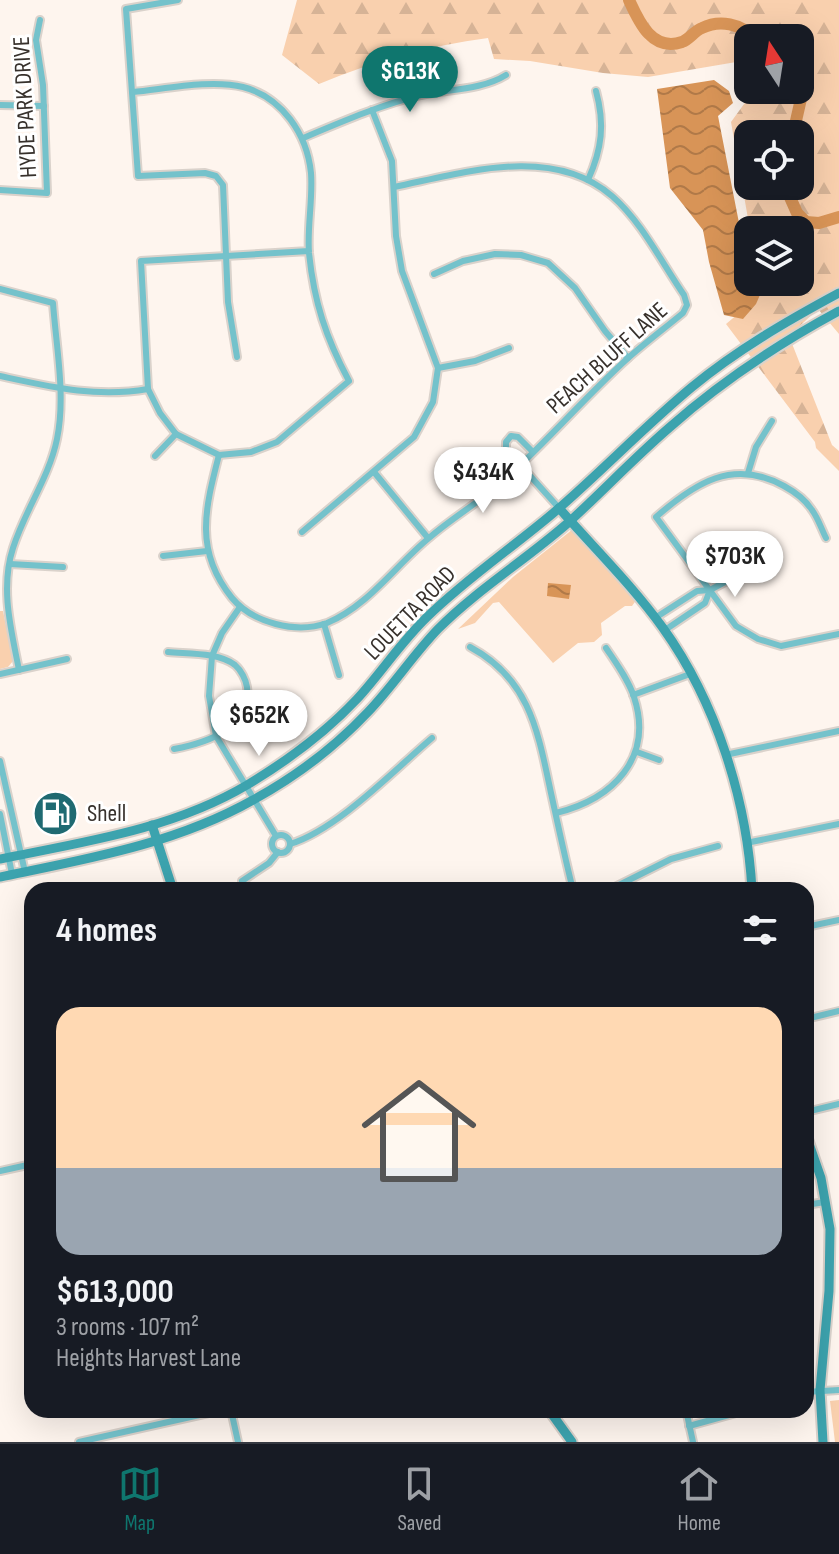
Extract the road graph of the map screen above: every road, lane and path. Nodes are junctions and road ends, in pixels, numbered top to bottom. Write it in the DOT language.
graph roads {
  1 [pos="178,0"];
  2 [pos="40,20"];
  3 [pos="506,75"];
  4 [pos="596,91"];
  5 [pos="133,92"];
  6 [pos="0,105"];
  7 [pos="44,106"];
  8 [pos="372,110"];
  9 [pos="303,138"];
  10 [pos="588,180"];
  11 [pos="394,187"];
  12 [pos="0,190"];
  13 [pos="309,251"];
  14 [pos="226,256"];
  15 [pos="434,274"];
  16 [pos="0,289"];
  17 [pos="839,293"];
  18 [pos="839,311"];
  19 [pos="509,348"];
  20 [pos="237,357"];
  21 [pos="628,358"];
  22 [pos="438,368"];
  23 [pos="0,376"];
  24 [pos="59,389"];
  25 [pos="148,389"];
  26 [pos="772,421"];
  27 [pos="176,434"];
  28 [pos="533,452"];
  29 [pos="219,455"];
  30 [pos="155,456"];
  31 [pos="519,465"];
  32 [pos="374,472"];
  33 [pos="748,473"];
  34 [pos="559,508"];
  35 [pos="570,521"];
  36 [pos="302,532"];
  37 [pos="428,538"];
  38 [pos="826,538"];
  39 [pos="207,551"];
  40 [pos="163,556"];
  41 [pos="10,564"];
  42 [pos="63,567"];
  43 [pos="736,576"];
  44 [pos="710,590"];
  45 [pos="449,596"];
  46 [pos="240,607"];
  47 [pos="460,609"];
  48 [pos="655,618"];
  49 [pos="324,624"];
  50 [pos="665,630"];
  51 [pos="839,634"];
  52 [pos="470,647"];
  53 [pos="606,648"];
  54 [pos="168,652"];
  55 [pos="212,656"];
  56 [pos="67,659"];
  57 [pos="19,670"];
  58 [pos="0,674"];
  59 [pos="690,674"];
  60 [pos="339,675"];
  61 [pos="633,695"];
  62 [pos="355,701"];
  63 [pos="368,712"];
  64 [pos="547,719"];
  65 [pos="536,722"];
  66 [pos="839,731"];
  67 [pos="216,736"];
  68 [pos="432,738"];
  69 [pos="174,749"];
  70 [pos="637,752"];
  71 [pos="725,755"];
  72 [pos="659,760"];
  73 [pos="1,766"];
  74 [pos="246,786"];
  75 [pos="254,800"];
  76 [pos="556,813"];
  77 [pos="0,814"];
  78 [pos="839,824"];
  79 [pos="152,825"];
  80 [pos="276,836"];
  81 [pos="156,842"];
  82 [pos="746,843"];
  83 [pos="290,844"];
  84 [pos="718,846"];
  85 [pos="278,852"];
  86 [pos="21,855"];
  87 [pos="4,858"];
  88 [pos="25,872"];
  89 [pos="12,874"];
  90 [pos="0,877"];
  91 [pos="242,881"];
  92 [pos="170,882"];
  93 [pos="571,882"];
  94 [pos="625,882"];
  95 [pos="751,882"];
  96 [pos="839,920"];
  97 [pos="814,925"];
  98 [pos="839,1011"];
  99 [pos="814,1017"];
  100 [pos="839,1104"];
  101 [pos="814,1110"];
  102 [pos="814,1158"];
  103 [pos="24,1166"];
  104 [pos="0,1171"];
  105 [pos="825,1202"];
  106 [pos="814,1204"];
  107 [pos="820,1390"];
  108 [pos="839,1390"];
  109 [pos="814,1391"];
  110 [pos="186,1418"];
  111 [pos="233,1418"];
  112 [pos="555,1418"];
  113 [pos="688,1418"];
  114 [pos="718,1418"];
  115 [pos="689,1426"];
  116 [pos="79,1442"];
  117 [pos="238,1442"];
  118 [pos="572,1442"];
  119 [pos="693,1442"];
  120 [pos="823,1442"];
  1 -- 5 [label="street"];
  2 -- 7 [label="street, HYDE PARK DRIVE"];
  3 -- 8 [label="street"];
  4 -- 10 [label="street"];
  5 -- 9 [label="street"];
  5 -- 14 [label="street"];
  6 -- 7 [label="street"];
  7 -- 12 [label="street, HYDE PARK DRIVE"];
  8 -- 9 [label="street"];
  8 -- 11 [label="street"];
  9 -- 13 [label="street"];
  10 -- 11 [label="street"];
  10 -- 21 [label="street, PEACH BLUFF LANE"];
  11 -- 22 [label="street"];
  13 -- 14 [label="street"];
  13 -- 29 [label="street"];
  14 -- 20 [label="street"];
  14 -- 25 [label="street"];
  15 -- 21 [label="street"];
  16 -- 24 [label="street"];
  17 -- 34 [label="main road, LOUETTA ROAD"];
  18 -- 35 [label="main road, LOUETTA ROAD"];
  19 -- 22 [label="street"];
  21 -- 28 [label="street, PEACH BLUFF LANE"];
  22 -- 32 [label="street"];
  23 -- 24 [label="street"];
  24 -- 25 [label="street"];
  24 -- 41 [label="street"];
  25 -- 27 [label="street"];
  26 -- 33 [label="street"];
  27 -- 29 [label="street"];
  27 -- 30 [label="street"];
  28 -- 31 [label="street, PEACH BLUFF LANE"];
  28 -- 31 [label="street"];
  29 -- 39 [label="street"];
  31 -- 34 [label="street"];
  31 -- 37 [label="street, PEACH BLUFF LANE"];
  32 -- 36 [label="street"];
  32 -- 37 [label="street"];
  33 -- 38 [label="street"];
  33 -- 44 [label="street"];
  34 -- 35 [label="main road"];
  34 -- 45 [label="main road, LOUETTA ROAD"];
  35 -- 47 [label="main road, LOUETTA ROAD"];
  35 -- 48 [label="main road"];
  37 -- 49 [label="street, PEACH BLUFF LANE"];
  39 -- 40 [label="street"];
  39 -- 46 [label="street"];
  41 -- 42 [label="street"];
  41 -- 57 [label="street"];
  43 -- 44 [label="street"];
  44 -- 48 [label="street"];
  44 -- 50 [label="street"];
  44 -- 51 [label="street"];
  45 -- 47 [label="main road"];
  45 -- 62 [label="main road, LOUETTA ROAD"];
  46 -- 49 [label="street, PEACH BLUFF LANE"];
  46 -- 55 [label="street"];
  47 -- 63 [label="main road, LOUETTA ROAD"];
  48 -- 50 [label="main road"];
  49 -- 60 [label="street"];
  50 -- 59 [label="main road"];
  52 -- 65 [label="street"];
  53 -- 61 [label="street"];
  54 -- 55 [label="street"];
  55 -- 67 [label="street"];
  55 -- 67 [label="street"];
  56 -- 57 [label="street"];
  57 -- 58 [label="street"];
  59 -- 61 [label="street"];
  59 -- 71 [label="main road"];
  61 -- 70 [label="street"];
  62 -- 63 [label="main road"];
  62 -- 74 [label="main road, LOUETTA ROAD"];
  63 -- 75 [label="main road, LOUETTA ROAD"];
  64 -- 65 [label="street"];
  65 -- 76 [label="street"];
  66 -- 71 [label="street"];
  67 -- 69 [label="street"];
  67 -- 74 [label="street"];
  68 -- 83 [label="street"];
  70 -- 72 [label="street"];
  70 -- 76 [label="street"];
  71 -- 82 [label="main road"];
  73 -- 86 [label="street"];
  74 -- 75 [label="street"];
  74 -- 79 [label="main road, LOUETTA ROAD"];
  75 -- 80 [label="street"];
  75 -- 81 [label="main road, LOUETTA ROAD"];
  76 -- 93 [label="street"];
  77 -- 87 [label="street"];
  78 -- 82 [label="street"];
  79 -- 81 [label="main road"];
  79 -- 86 [label="main road, LOUETTA ROAD"];
  80 -- 83 [label="street"];
  80 -- 85 [label="street"];
  81 -- 88 [label="main road, LOUETTA ROAD"];
  81 -- 92 [label="main road"];
  82 -- 95 [label="main road"];
  83 -- 85 [label="street"];
  84 -- 94 [label="street"];
  85 -- 91 [label="street"];
  86 -- 87 [label="main road, LOUETTA ROAD"];
  86 -- 88 [label="street"];
  87 -- 89 [label="street"];
  88 -- 89 [label="main road, LOUETTA ROAD"];
  89 -- 90 [label="main road, LOUETTA ROAD"];
  96 -- 97 [label="street"];
  98 -- 99 [label="street"];
  100 -- 101 [label="street"];
  102 -- 105 [label="main road"];
  103 -- 104 [label="street"];
  105 -- 106 [label="street"];
  105 -- 107 [label="main road"];
  107 -- 108 [label="street"];
  107 -- 109 [label="street"];
  107 -- 120 [label="main road"];
  110 -- 116 [label="street"];
  111 -- 117 [label="street"];
  112 -- 118 [label="main road"];
  113 -- 115 [label="street"];
  114 -- 115 [label="street"];
  115 -- 119 [label="street"];
}
